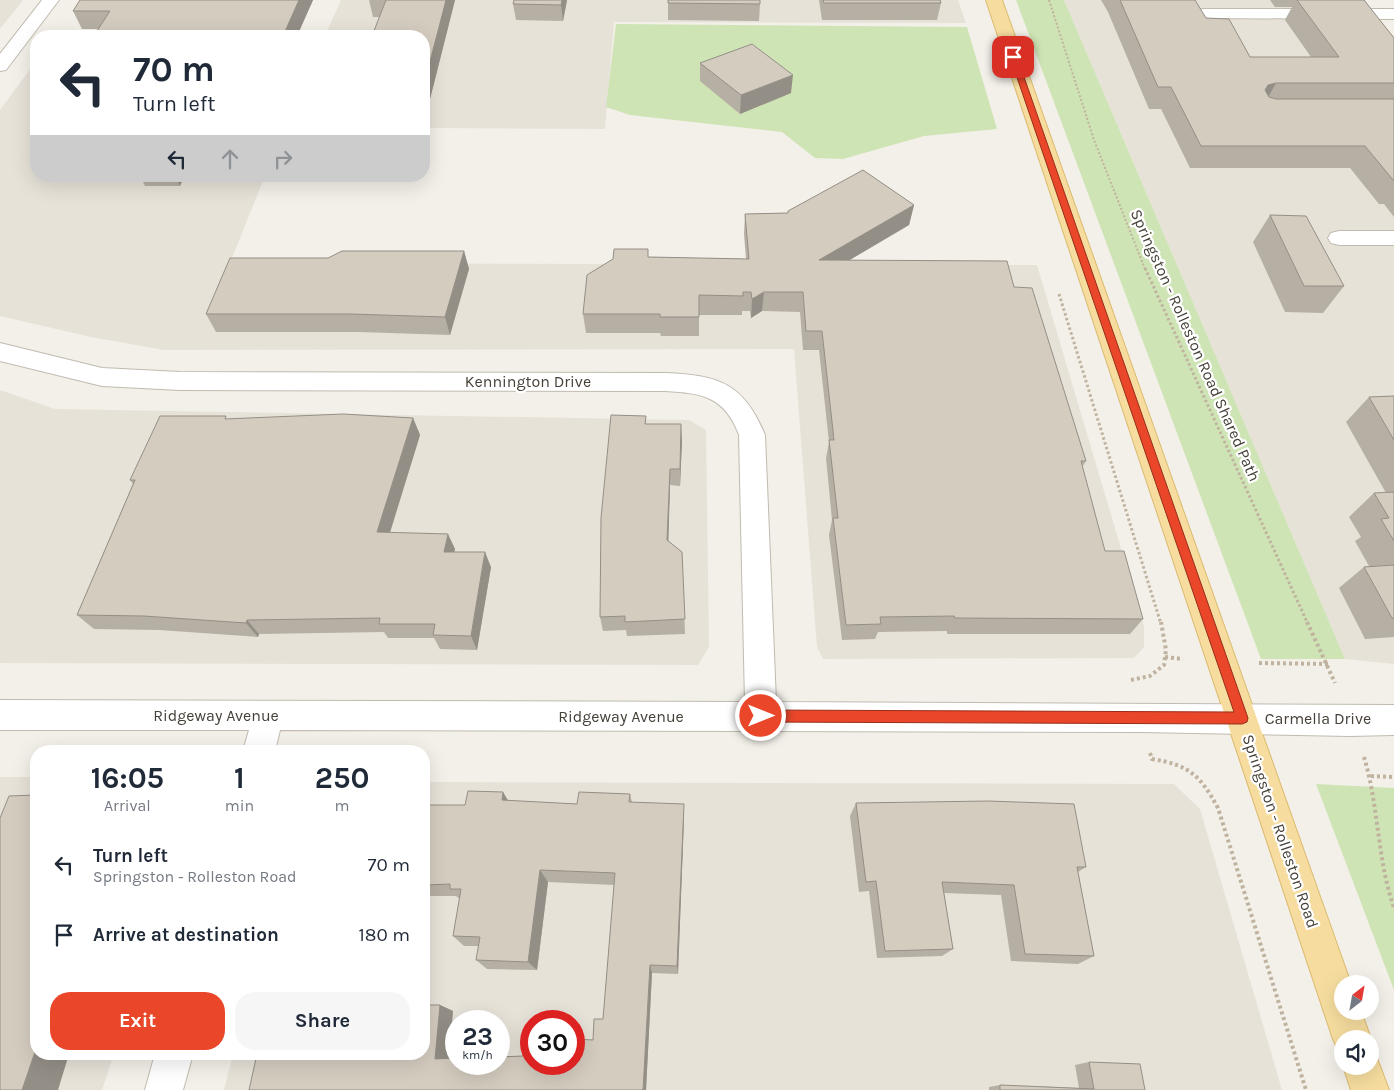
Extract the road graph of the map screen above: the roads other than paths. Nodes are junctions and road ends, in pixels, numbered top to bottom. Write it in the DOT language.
graph roads {
  1 [pos="51,0"];
  2 [pos="994,0"];
  3 [pos="1385,0"];
  4 [pos="1394,13"];
  5 [pos="1204,14"];
  6 [pos="3,58"];
  7 [pos="1339,238"];
  8 [pos="1394,238"];
  9 [pos="0,352"];
  10 [pos="0,715"];
  11 [pos="269,715"];
  12 [pos="761,716"];
  13 [pos="1242,718"];
  14 [pos="1394,720"];
  15 [pos="261,745"];
  16 [pos="1334,985"];
  17 [pos="172,1060"];
  18 [pos="1365,1075"];
  19 [pos="164,1090"];
  20 [pos="1370,1090"];
  1 -- 6 [label="street"];
  2 -- 13 [label="main road, Springston - Rolleston Road"];
  3 -- 4 [label="street"];
  4 -- 5 [label="street"];
  7 -- 8 [label="street"];
  9 -- 12 [label="street, Kennington Drive"];
  10 -- 11 [label="street, Ridgeway Avenue"];
  11 -- 12 [label="street, Ridgeway Avenue"];
  11 -- 15 [label="street"];
  12 -- 13 [label="street, Ridgeway Avenue"];
  13 -- 14 [label="street, Carmella Drive"];
  13 -- 16 [label="main road, Springston - Rolleston Road"];
  17 -- 19 [label="street"];
  18 -- 20 [label="main road"];
}
